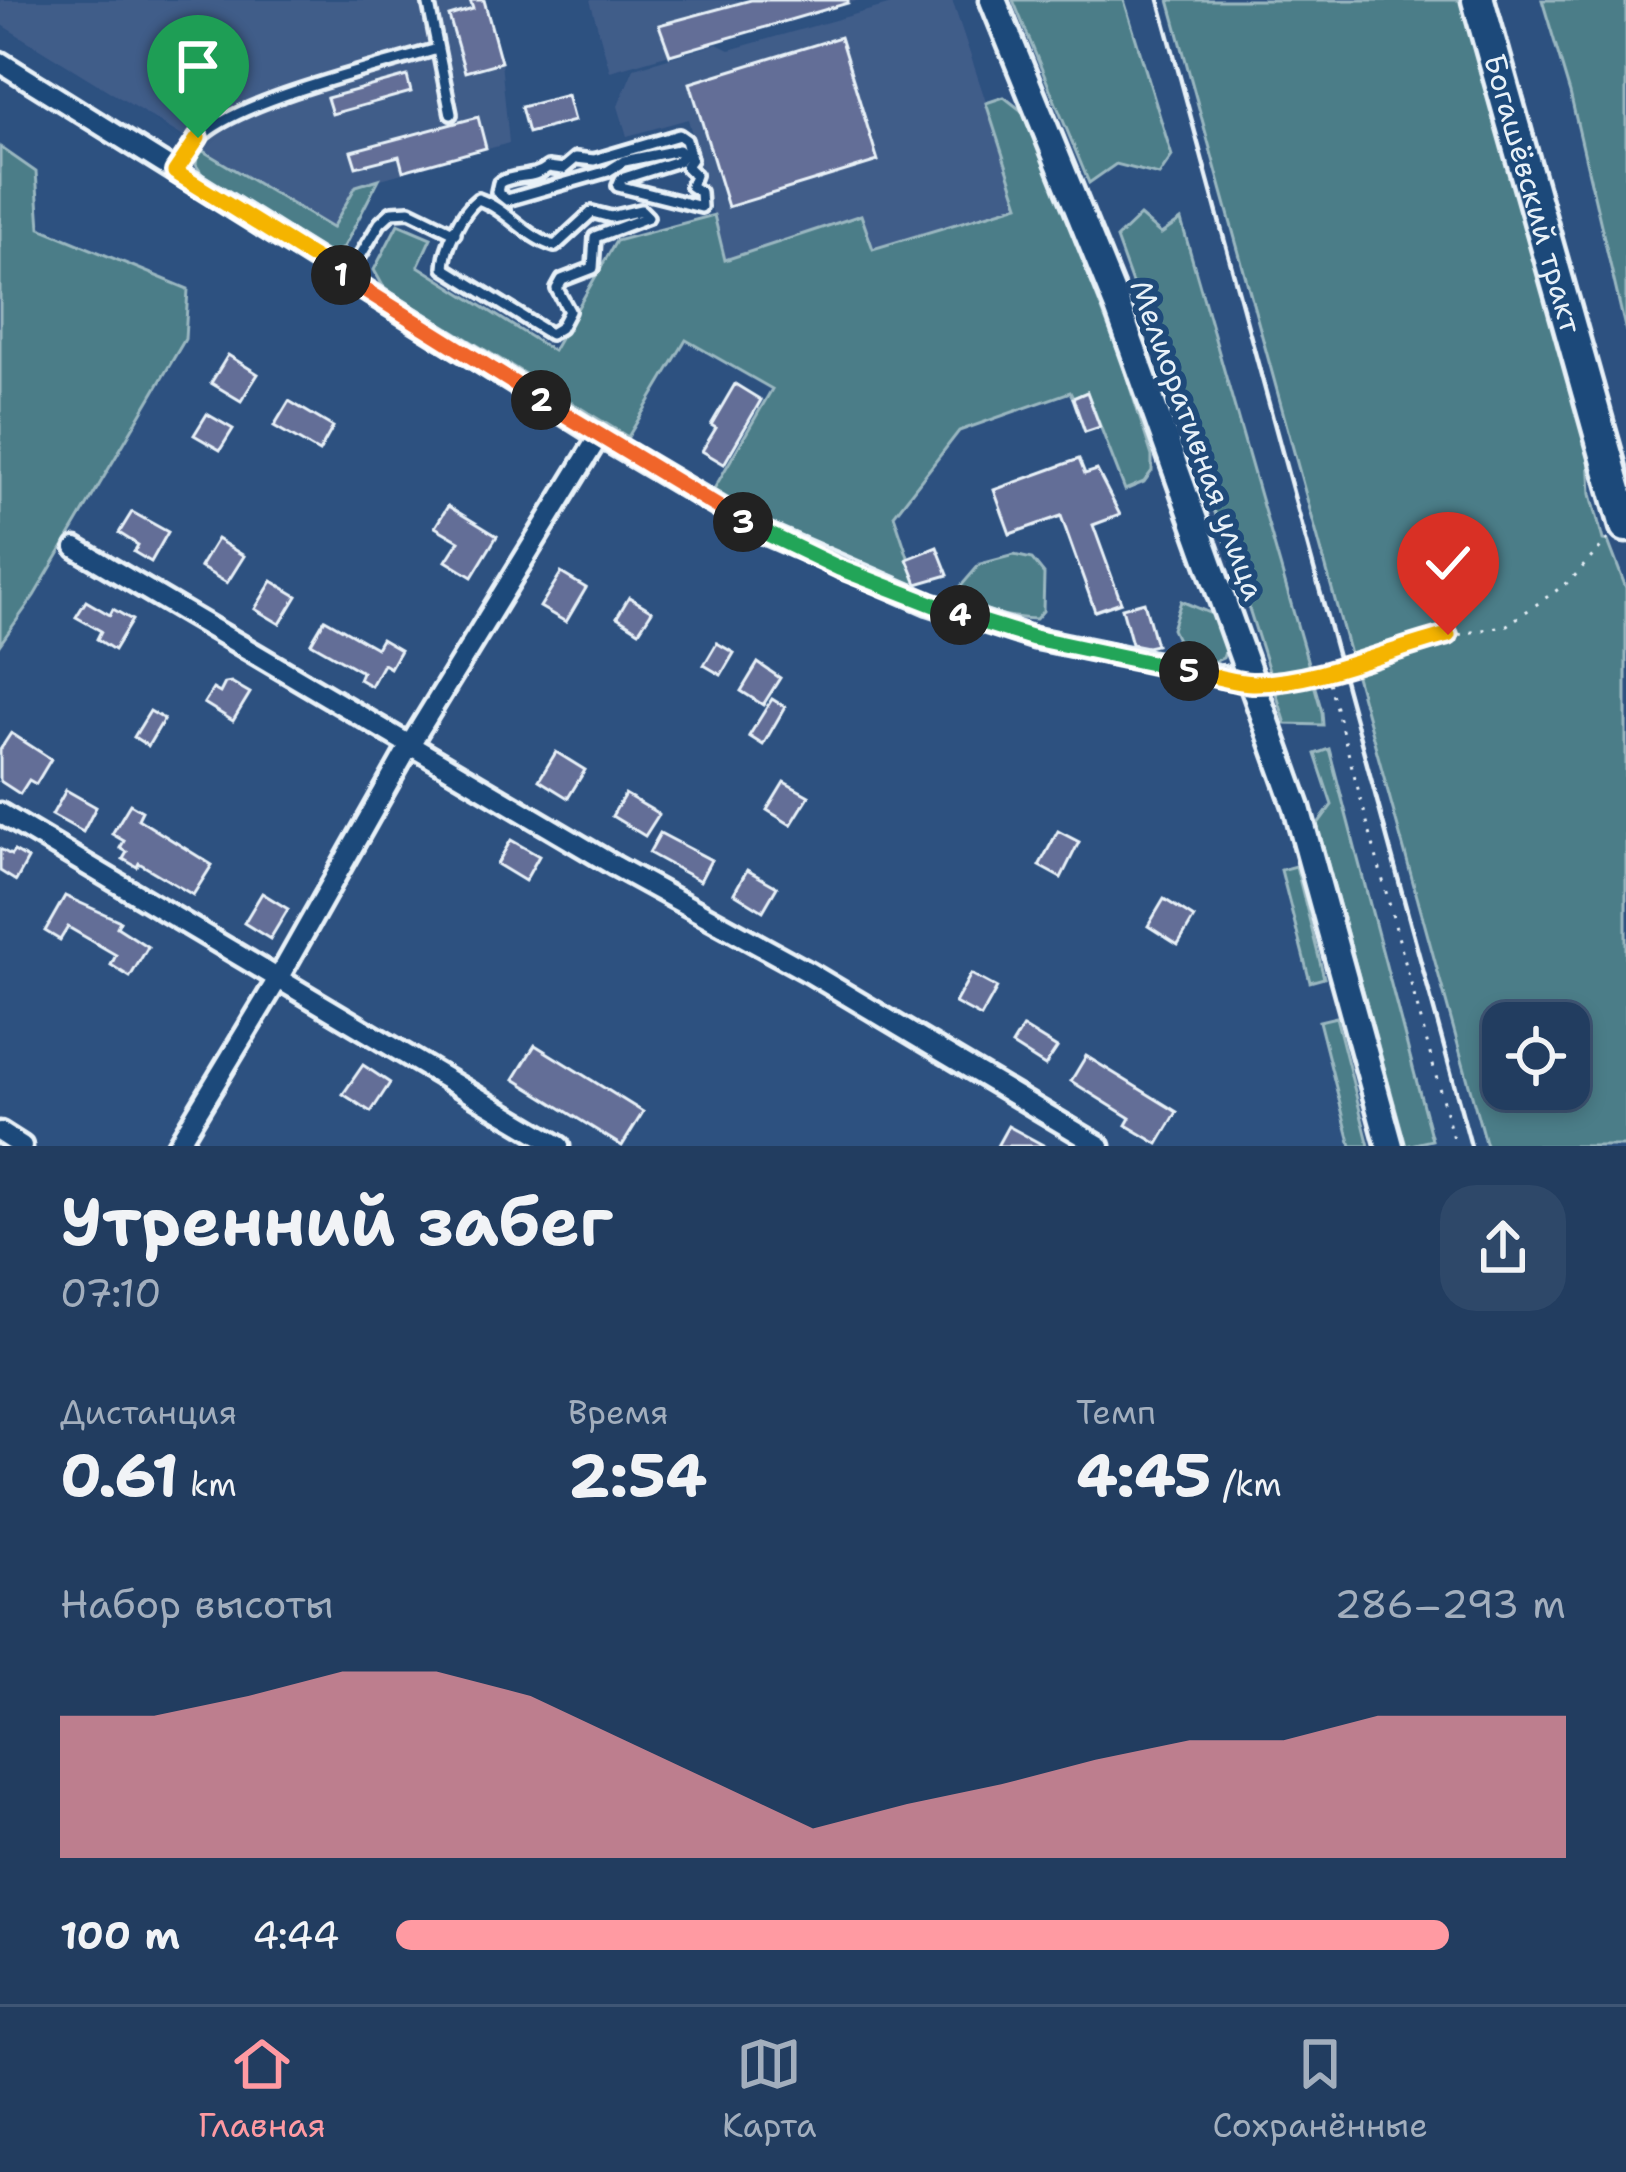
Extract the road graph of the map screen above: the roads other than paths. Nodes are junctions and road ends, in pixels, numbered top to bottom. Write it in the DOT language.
graph roads {
  1 [pos="428,0"];
  2 [pos="993,0"];
  3 [pos="1478,0"];
  4 [pos="437,49"];
  5 [pos="0,62"];
  6 [pos="451,114"];
  7 [pos="175,172"];
  8 [pos="702,199"];
  9 [pos="455,233"];
  10 [pos="346,278"];
  11 [pos="599,436"];
  12 [pos="1618,476"];
  13 [pos="1621,524"];
  14 [pos="76,548"];
  15 [pos="1254,683"];
  16 [pos="411,743"];
  17 [pos="0,813"];
  18 [pos="279,976"];
  19 [pos="0,1132"];
  20 [pos="22,1146"];
  21 [pos="177,1146"];
  22 [pos="559,1146"];
  23 [pos="1100,1146"];
  24 [pos="1390,1146"];
  1 -- 4 [label="lane"];
  2 -- 15 [label="street, Мелиоративная улица"];
  3 -- 12 [label="main road, Богашёвский тракт"];
  4 -- 6 [label="lane"];
  4 -- 7 [label="lane"];
  5 -- 7 [label="street"];
  7 -- 10 [label="street"];
  8 -- 8 [label="lane"];
  9 -- 9 [label="lane"];
  9 -- 10 [label="lane"];
  10 -- 11 [label="street"];
  11 -- 15 [label="street"];
  11 -- 16 [label="street"];
  12 -- 13 [label="main road, Богашёвский тракт"];
  14 -- 16 [label="street"];
  15 -- 24 [label="street, Мелиоративная улица"];
  16 -- 18 [label="street"];
  16 -- 23 [label="street"];
  17 -- 18 [label="street"];
  18 -- 21 [label="street"];
  18 -- 22 [label="street"];
  19 -- 20 [label="street"];
}
